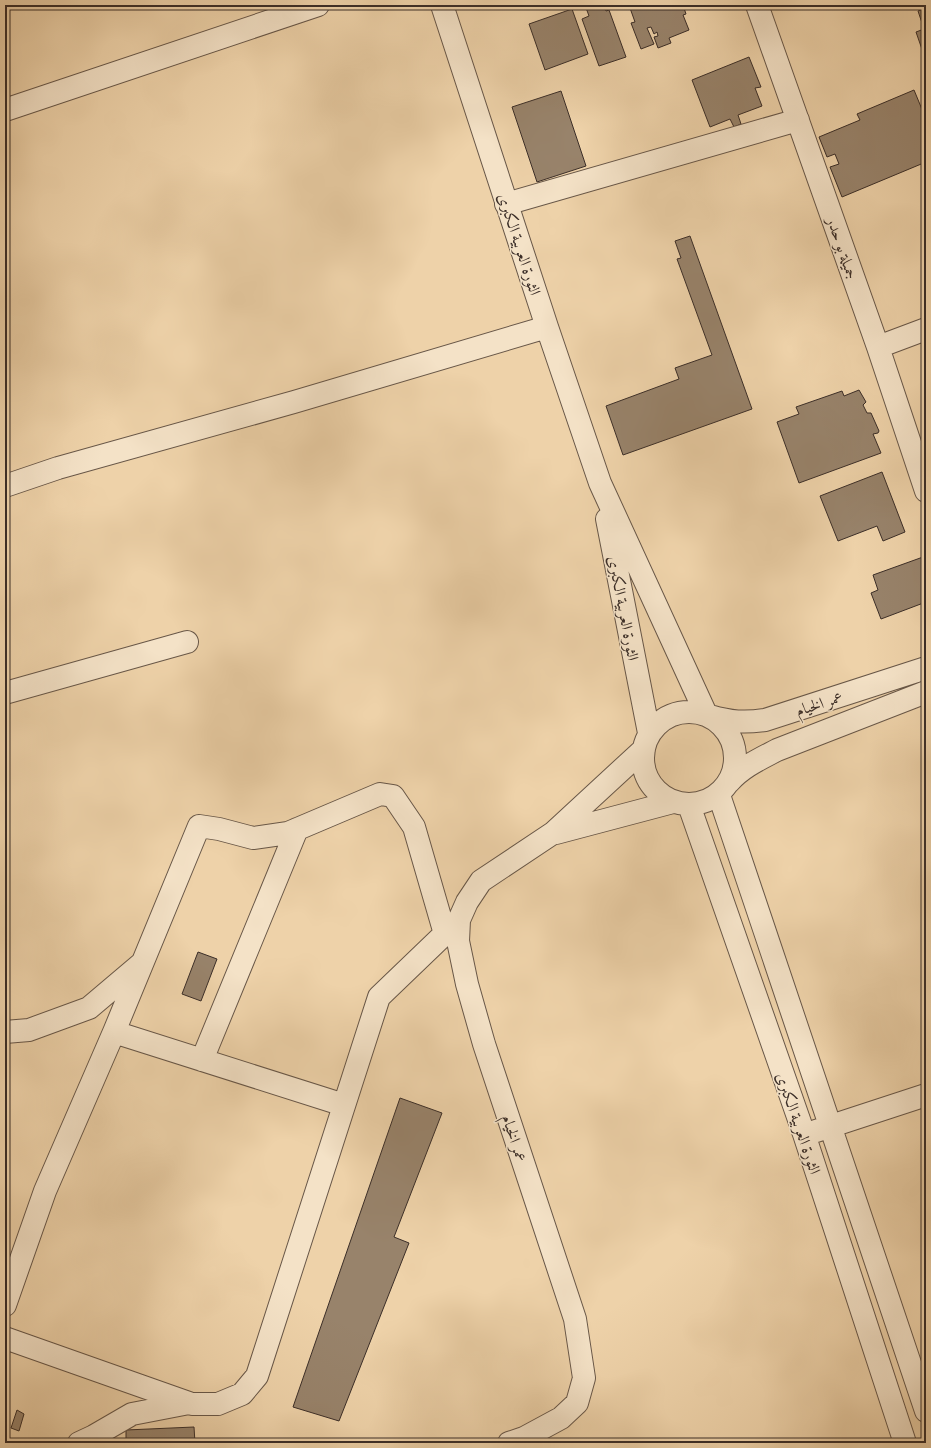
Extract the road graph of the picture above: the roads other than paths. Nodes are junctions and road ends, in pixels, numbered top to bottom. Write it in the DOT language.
graph roads {
  1 [pos="318,5"];
  2 [pos="442,5"];
  3 [pos="757,5"];
  4 [pos="5,110"];
  5 [pos="798,120"];
  6 [pos="506,204"];
  7 [pos="547,327"];
  8 [pos="926,329"];
  9 [pos="878,347"];
  10 [pos="600,483"];
  11 [pos="5,486"];
  12 [pos="926,491"];
  13 [pos="187,642"];
  14 [pos="926,668"];
  15 [pos="926,692"];
  16 [pos="5,693"];
  17 [pos="708,715"];
  18 [pos="646,741"];
  19 [pos="724,788"];
  20 [pos="681,803"];
  21 [pos="297,829"];
  22 [pos="553,833"];
  23 [pos="452,927"];
  24 [pos="143,962"];
  25 [pos="5,1032"];
  26 [pos="114,1032"];
  27 [pos="202,1060"];
  28 [pos="926,1095"];
  29 [pos="344,1105"];
  30 [pos="830,1127"];
  31 [pos="804,1134"];
  32 [pos="5,1305"];
  33 [pos="5,1338"];
  34 [pos="189,1403"];
  35 [pos="926,1411"];
  36 [pos="79,1443"];
  37 [pos="509,1443"];
  38 [pos="904,1443"];
  1 -- 4 [label="street"];
  2 -- 6 [label="street, الثورة العربية الكبرى"];
  3 -- 5 [label="street, جميلة بو حدر"];
  5 -- 6 [label="street"];
  5 -- 9 [label="street, جميلة بو حدر"];
  6 -- 7 [label="street, الثورة العربية الكبرى"];
  7 -- 10 [label="street, الثورة العربية الكبرى"];
  7 -- 11 [label="street"];
  8 -- 9 [label="street"];
  9 -- 12 [label="street, جميلة بو حدر"];
  10 -- 17 [label="street, الثورة العربية الكبرى"];
  10 -- 18 [label="street, الثورة العربية الكبرى"];
  13 -- 16 [label="street"];
  14 -- 17 [label="street, عمر الخيام"];
  15 -- 19 [label="street, عمر الخيام"];
  17 -- 18 [label="street"];
  17 -- 19 [label="street"];
  18 -- 20 [label="street"];
  18 -- 22 [label="street, عمر الخيام"];
  19 -- 20 [label="street"];
  19 -- 30 [label="street, الثورة العربية الكبرى"];
  20 -- 22 [label="street, عمر الخيام"];
  20 -- 31 [label="street, الثورة العربية الكبرى"];
  21 -- 23 [label="street"];
  21 -- 24 [label="street"];
  21 -- 27 [label="street"];
  22 -- 23 [label="street, عمر الخيام"];
  23 -- 29 [label="street"];
  23 -- 37 [label="street, عمر الخيام"];
  24 -- 25 [label="street"];
  24 -- 26 [label="street"];
  26 -- 27 [label="street"];
  26 -- 32 [label="street"];
  27 -- 29 [label="street"];
  28 -- 30 [label="street"];
  29 -- 34 [label="street"];
  30 -- 31 [label="street"];
  30 -- 35 [label="street, الثورة العربية الكبرى"];
  31 -- 38 [label="street, الثورة العربية الكبرى"];
  33 -- 34 [label="street"];
  34 -- 36 [label="street"];
}
